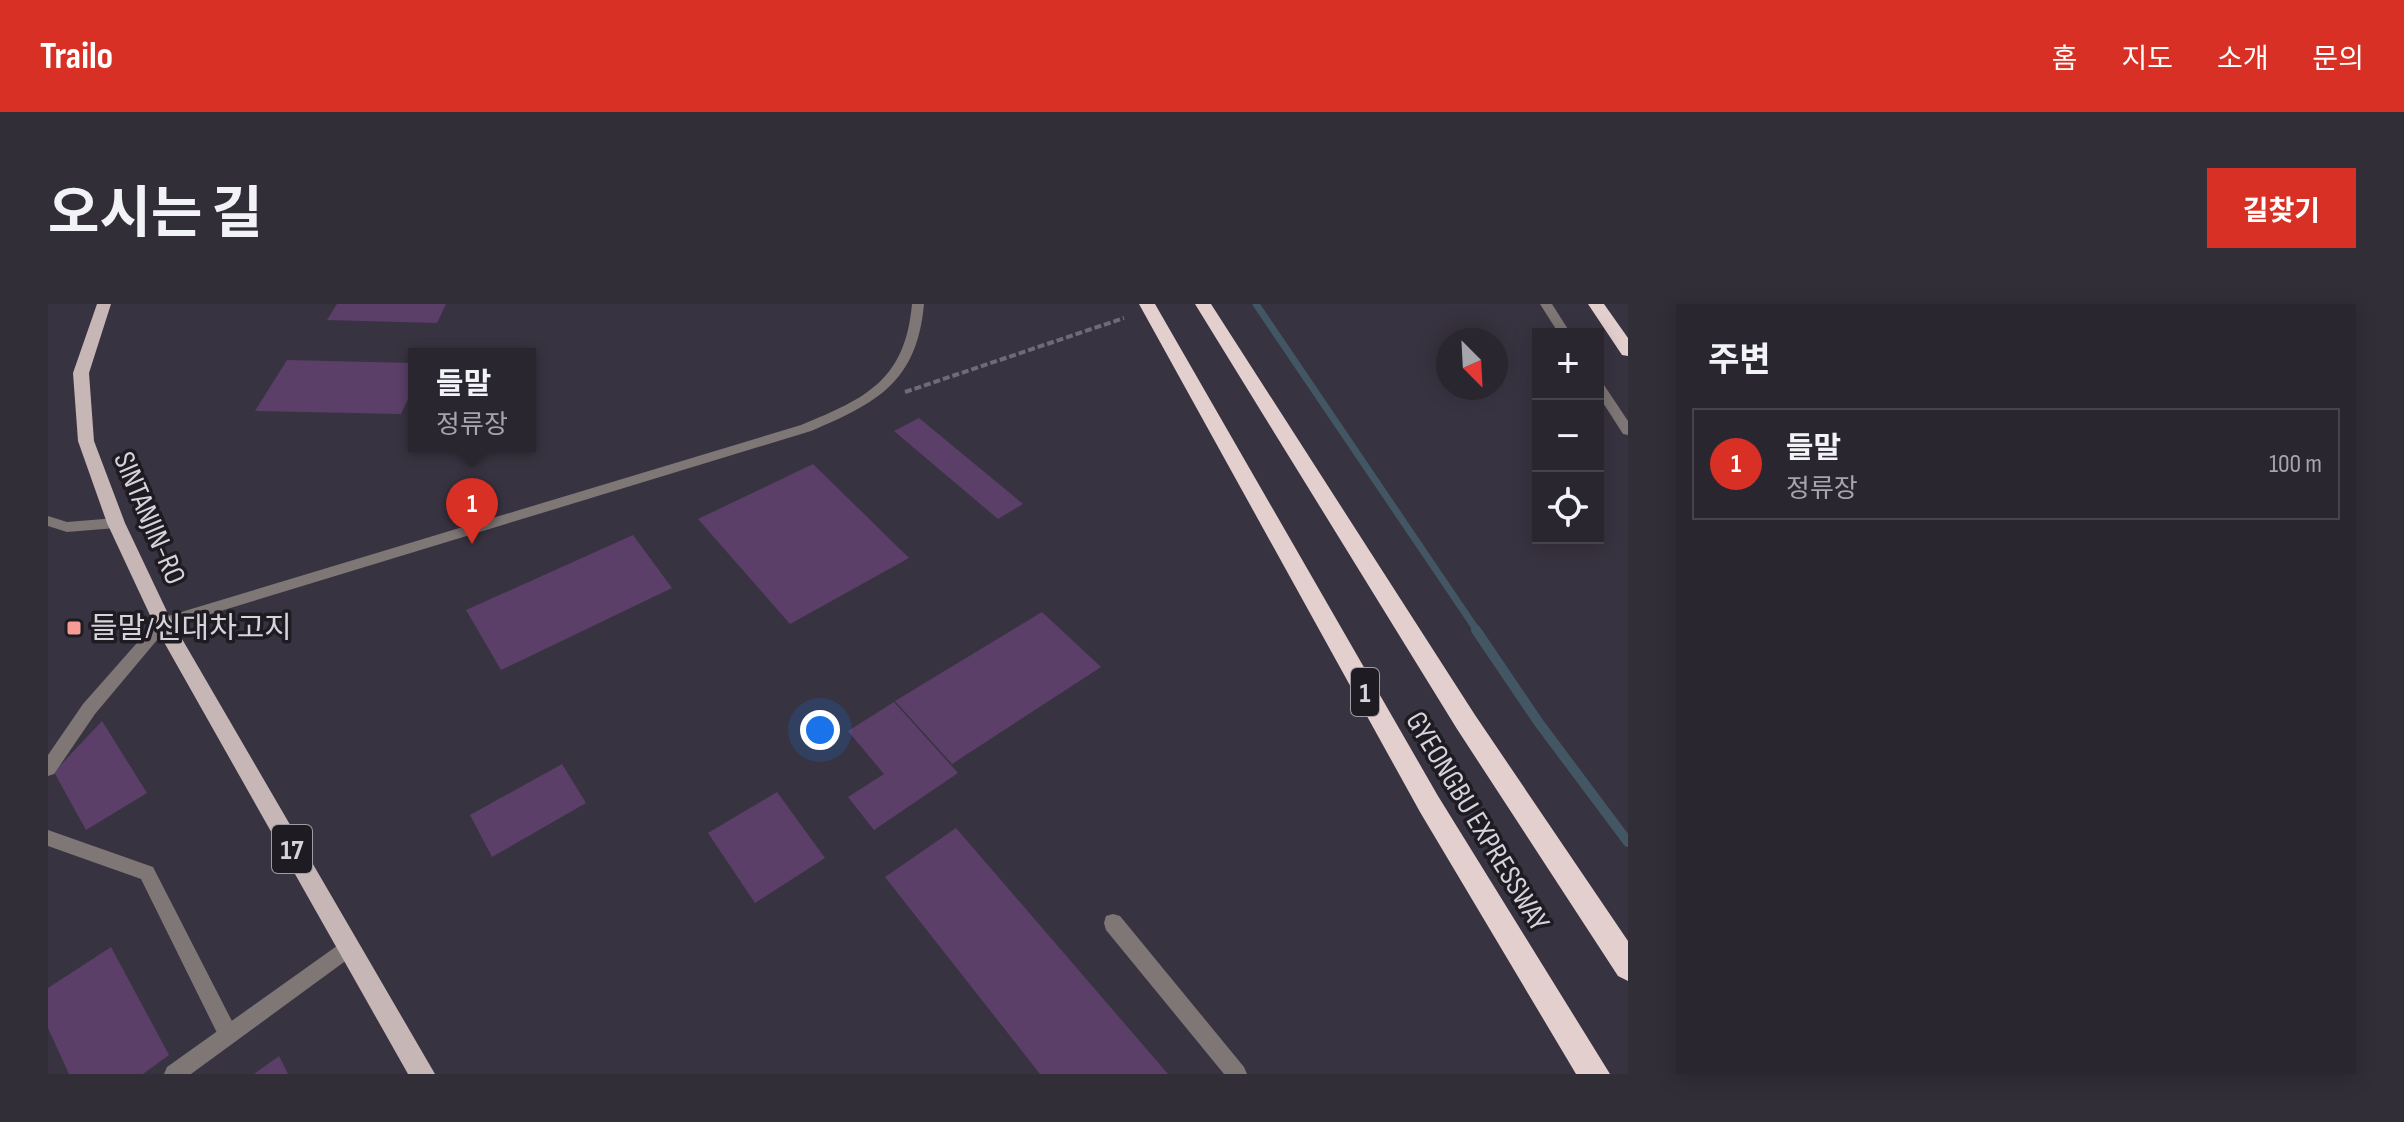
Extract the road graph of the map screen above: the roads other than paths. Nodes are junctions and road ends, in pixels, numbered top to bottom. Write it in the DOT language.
graph roads {
  1 [pos="104,304"];
  2 [pos="918,304"];
  3 [pos="1147,304"];
  4 [pos="1203,304"];
  5 [pos="1546,304"];
  6 [pos="1596,304"];
  7 [pos="1602,304"];
  8 [pos="1561,328"];
  9 [pos="1628,331"];
  10 [pos="1628,351"];
  11 [pos="1604,394"];
  12 [pos="1628,431"];
  13 [pos="48,521"];
  14 [pos="116,523"];
  15 [pos="163,623"];
  16 [pos="48,769"];
  17 [pos="48,838"];
  18 [pos="1113,923"];
  19 [pos="348,947"];
  20 [pos="1628,966"];
  21 [pos="228,1034"];
  22 [pos="174,1074"];
  23 [pos="422,1074"];
  24 [pos="1237,1074"];
  25 [pos="1594,1074"];
  1 -- 14 [label="main road, SINTANJIN-RO / 17"];
  2 -- 15 [label="street"];
  3 -- 25 [label="highway, GYEONGBU EXPRESSWAY / 1"];
  4 -- 20 [label="highway, GYEONGBU EXPRESSWAY / 1"];
  5 -- 8 [label="street"];
  6 -- 10 [label="highway"];
  7 -- 9 [label="highway"];
  11 -- 12 [label="street"];
  13 -- 14 [label="street"];
  14 -- 15 [label="main road, SINTANJIN-RO / 17"];
  15 -- 16 [label="street"];
  15 -- 19 [label="main road, SINTANJIN-RO / 17"];
  17 -- 21 [label="street"];
  18 -- 24 [label="street"];
  19 -- 21 [label="street"];
  19 -- 23 [label="main road, SINTANJIN-RO / 17"];
  21 -- 22 [label="street"];
}
